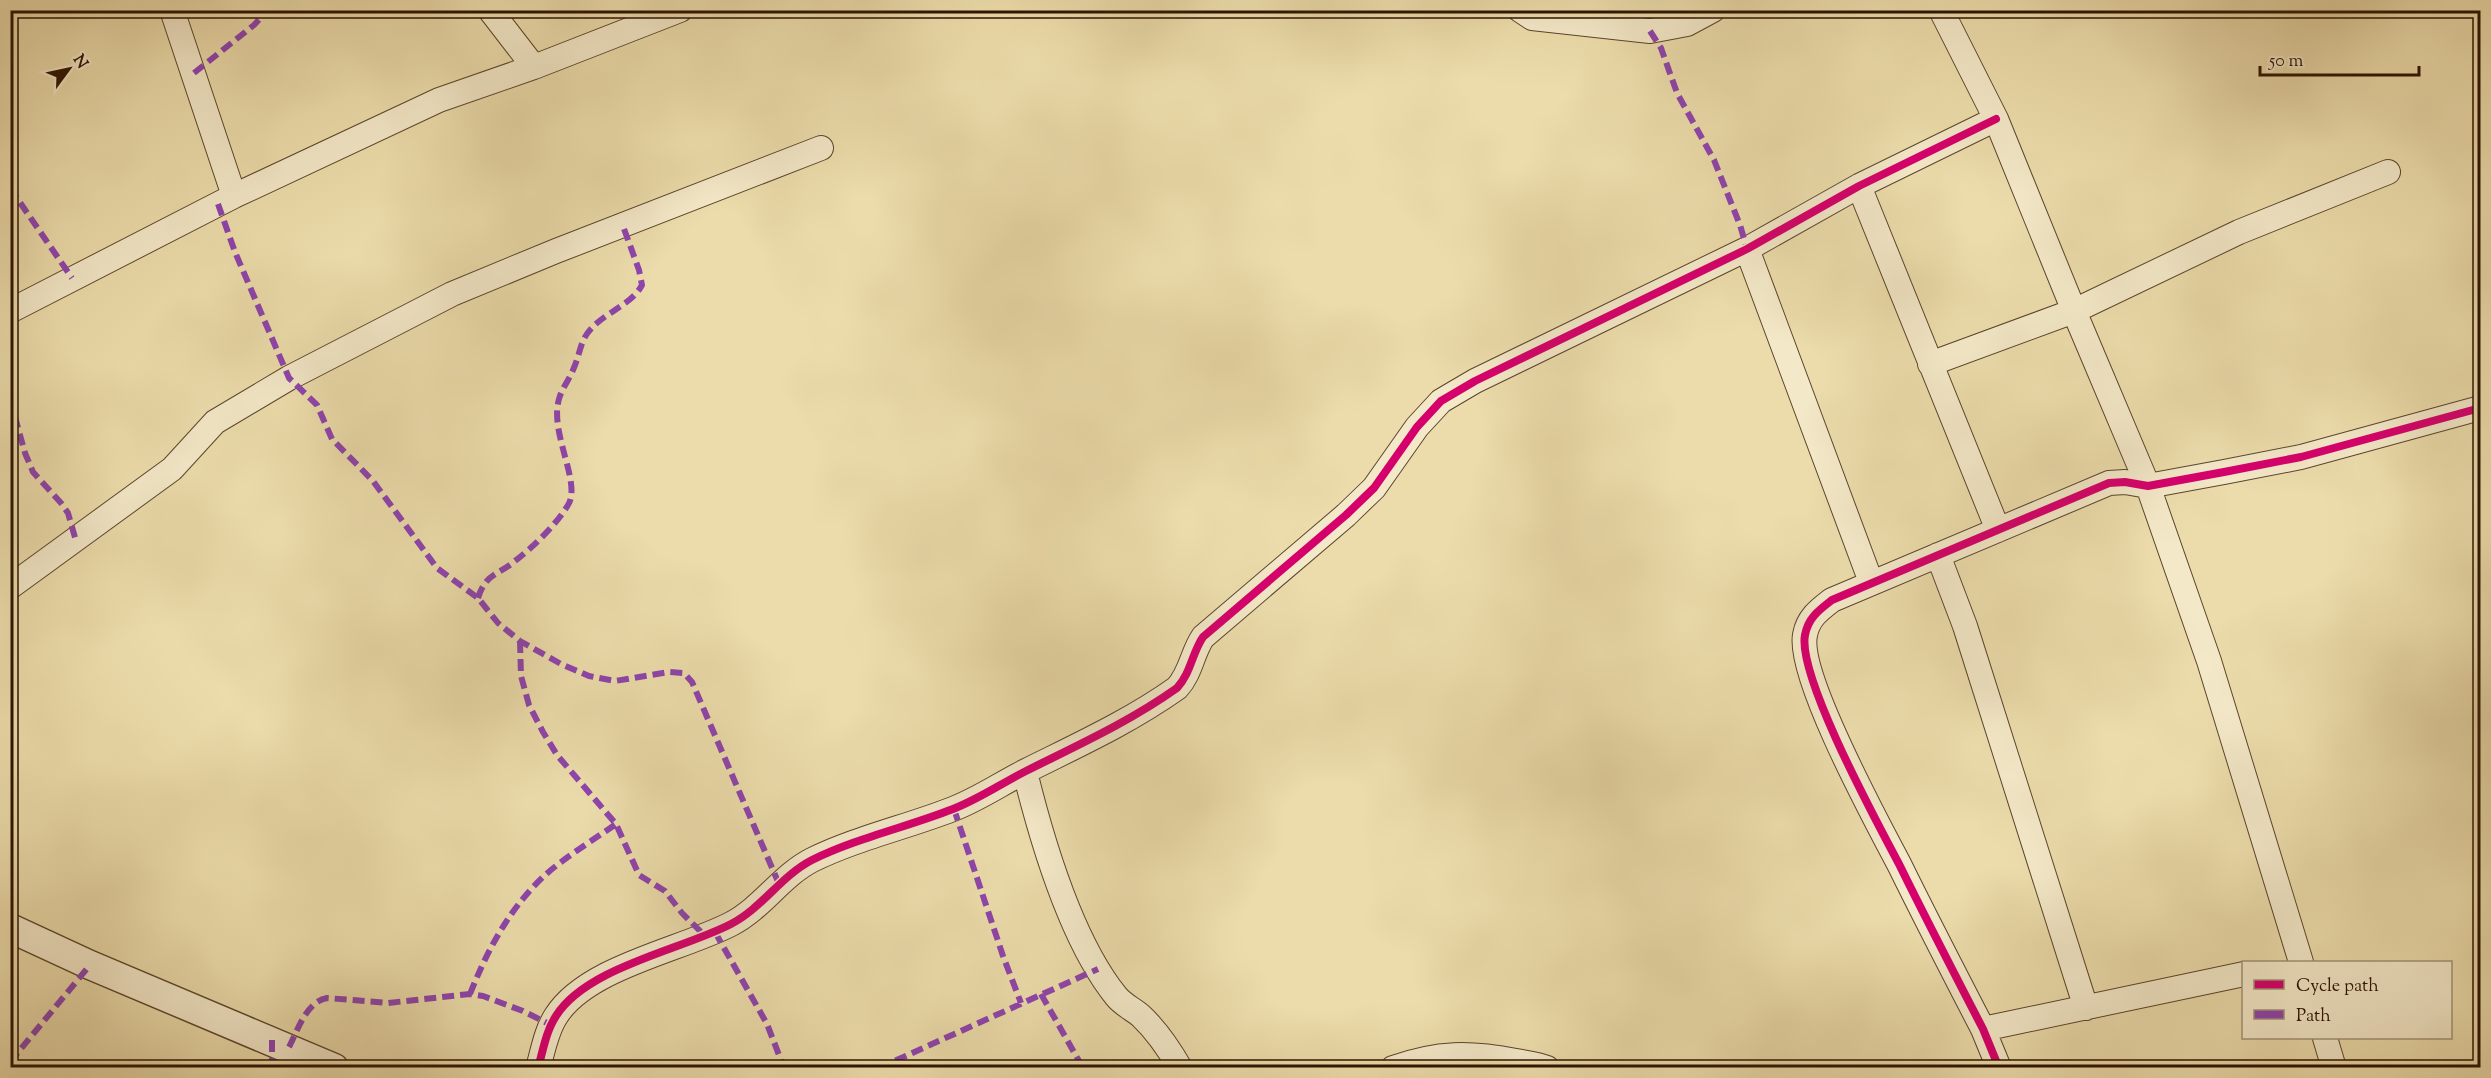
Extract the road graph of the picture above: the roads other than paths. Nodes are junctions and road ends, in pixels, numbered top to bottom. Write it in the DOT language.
graph roads {
  1 [pos="172,10"];
  2 [pos="490,10"];
  3 [pos="680,10"];
  4 [pos="1520,10"];
  5 [pos="1713,10"];
  6 [pos="1941,10"];
  7 [pos="534,67"];
  8 [pos="1996,119"];
  9 [pos="821,148"];
  10 [pos="2388,172"];
  11 [pos="1859,186"];
  12 [pos="234,196"];
  13 [pos="1747,249"];
  14 [pos="10,311"];
  15 [pos="2074,311"];
  16 [pos="1930,364"];
  17 [pos="2481,408"];
  18 [pos="2148,486"];
  19 [pos="1998,530"];
  20 [pos="1938,555"];
  21 [pos="1871,582"];
  22 [pos="10,587"];
  23 [pos="1025,772"];
  24 [pos="10,928"];
  25 [pos="2300,961"];
  26 [pos="2242,974"];
  27 [pos="2086,1008"];
  28 [pos="1983,1029"];
  29 [pos="2325,1039"];
  30 [pos="334,1068"];
  31 [pos="538,1068"];
  32 [pos="1180,1068"];
  33 [pos="1393,1068"];
  34 [pos="1547,1068"];
  35 [pos="1999,1068"];
  36 [pos="2334,1068"];
  1 -- 12 [label="street"];
  2 -- 7 [label="street"];
  3 -- 7 [label="street"];
  4 -- 5 [label="street"];
  6 -- 8 [label="street"];
  7 -- 12 [label="street"];
  8 -- 11 [label="street"];
  8 -- 15 [label="street"];
  9 -- 22 [label="street"];
  10 -- 15 [label="street"];
  11 -- 13 [label="street"];
  11 -- 16 [label="street"];
  12 -- 14 [label="street"];
  13 -- 21 [label="street"];
  13 -- 23 [label="street"];
  15 -- 16 [label="street"];
  15 -- 18 [label="street"];
  16 -- 19 [label="street"];
  17 -- 18 [label="street"];
  18 -- 19 [label="street"];
  18 -- 25 [label="street"];
  19 -- 20 [label="street"];
  20 -- 21 [label="street"];
  20 -- 27 [label="street"];
  21 -- 28 [label="street"];
  23 -- 31 [label="street"];
  23 -- 32 [label="street"];
  24 -- 30 [label="street"];
  26 -- 27 [label="street"];
  27 -- 28 [label="street"];
  28 -- 35 [label="street"];
  29 -- 36 [label="street"];
  33 -- 34 [label="street"];
}
